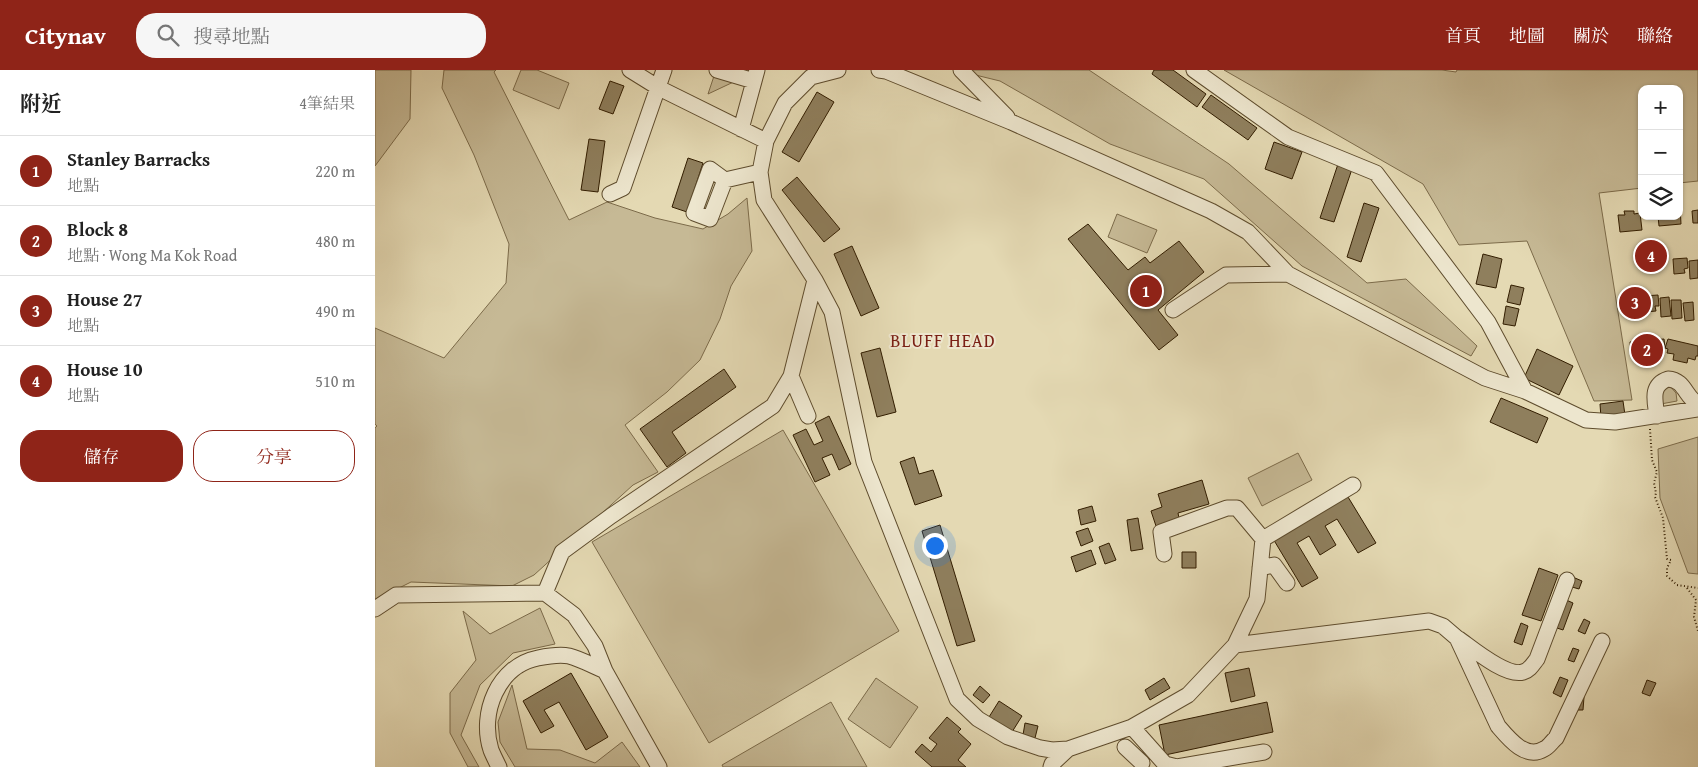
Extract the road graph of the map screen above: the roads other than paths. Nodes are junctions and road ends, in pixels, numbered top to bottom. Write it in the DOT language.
graph roads {
  1 [pos="630,70"];
  2 [pos="664,70"];
  3 [pos="717,70"];
  4 [pos="838,70"];
  5 [pos="879,70"];
  6 [pos="961,70"];
  7 [pos="1194,70"];
  8 [pos="756,76"];
  9 [pos="659,88"];
  10 [pos="1011,122"];
  11 [pos="741,129"];
  12 [pos="766,141"];
  13 [pos="760,172"];
  14 [pos="725,180"];
  15 [pos="610,194"];
  16 [pos="1288,274"];
  17 [pos="815,280"];
  18 [pos="1173,310"];
  19 [pos="791,376"];
  20 [pos="1525,391"];
  21 [pos="1698,404"];
  22 [pos="1698,409"];
  23 [pos="808,416"];
  24 [pos="1657,416"];
  25 [pos="1353,485"];
  26 [pos="1263,539"];
  27 [pos="1164,554"];
  28 [pos="1268,563"];
  29 [pos="1567,580"];
  30 [pos="1287,582"];
  31 [pos="545,594"];
  32 [pos="375,609"];
  33 [pos="1457,638"];
  34 [pos="1602,642"];
  35 [pos="1235,645"];
  36 [pos="605,671"];
  37 [pos="1132,728"];
  38 [pos="1125,747"];
  39 [pos="1068,749"];
  40 [pos="1153,752"];
  41 [pos="1264,752"];
  42 [pos="1144,765"];
  43 [pos="499,767"];
  44 [pos="659,767"];
  45 [pos="1051,767"];
  1 -- 9 [label="street"];
  2 -- 9 [label="street"];
  3 -- 8 [label="street"];
  4 -- 12 [label="street"];
  5 -- 10 [label="street"];
  6 -- 10 [label="street"];
  7 -- 20 [label="street"];
  8 -- 11 [label="street"];
  9 -- 11 [label="street"];
  9 -- 15 [label="street"];
  10 -- 16 [label="street"];
  11 -- 12 [label="street"];
  12 -- 13 [label="street"];
  13 -- 14 [label="street"];
  13 -- 17 [label="street"];
  16 -- 18 [label="street"];
  16 -- 20 [label="street"];
  17 -- 19 [label="street"];
  17 -- 39 [label="street"];
  19 -- 23 [label="street"];
  19 -- 31 [label="street"];
  20 -- 24 [label="street"];
  21 -- 24 [label="street"];
  22 -- 24 [label="street"];
  25 -- 26 [label="street"];
  26 -- 27 [label="street"];
  26 -- 28 [label="street"];
  28 -- 30 [label="street"];
  28 -- 35 [label="street"];
  29 -- 33 [label="street"];
  31 -- 32 [label="street"];
  31 -- 36 [label="street"];
  33 -- 34 [label="street"];
  33 -- 35 [label="street"];
  35 -- 37 [label="street"];
  36 -- 43 [label="street"];
  36 -- 44 [label="street"];
  37 -- 39 [label="street"];
  37 -- 40 [label="street"];
  38 -- 42 [label="street"];
  39 -- 45 [label="street"];
  40 -- 41 [label="street"];
  40 -- 42 [label="street"];
}
